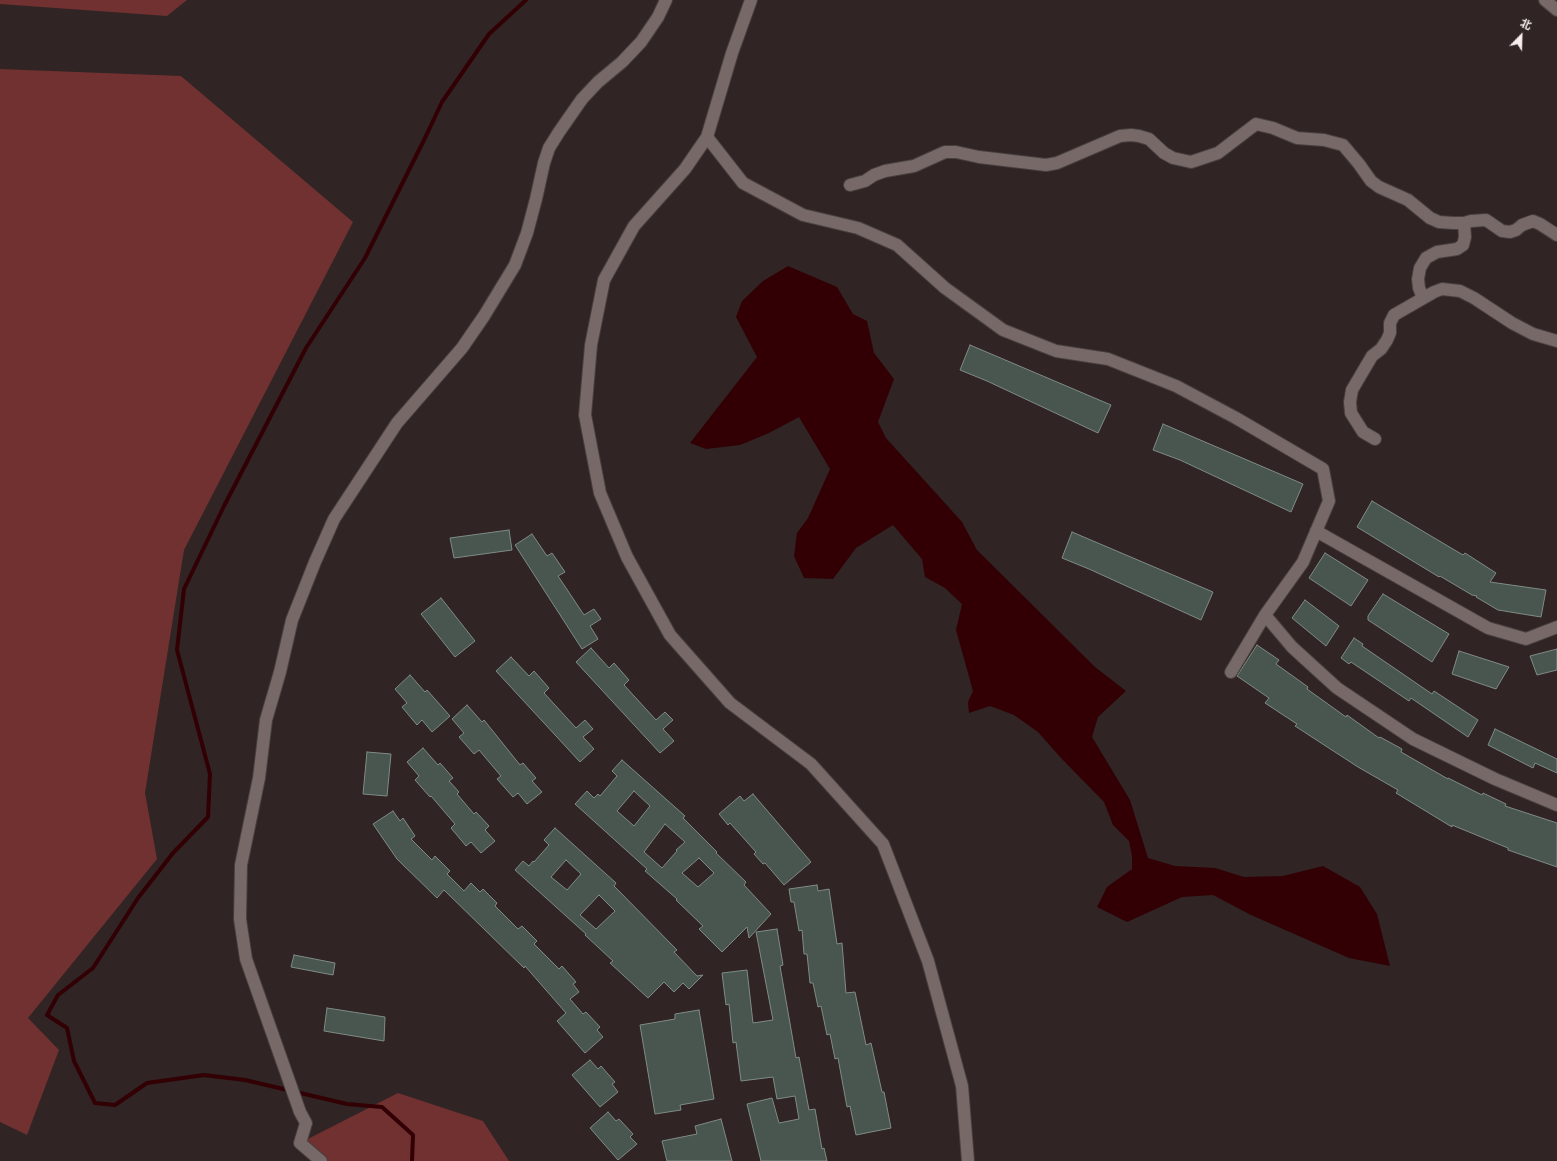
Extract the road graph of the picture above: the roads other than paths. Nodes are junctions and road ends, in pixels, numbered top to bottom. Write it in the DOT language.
graph roads {
  1 [pos="666,0"];
  2 [pos="751,0"];
  3 [pos="1545,0"];
  4 [pos="1557,10"];
  5 [pos="707,137"];
  6 [pos="850,184"];
  7 [pos="1464,223"];
  8 [pos="1557,235"];
  9 [pos="1423,298"];
  10 [pos="1557,341"];
  11 [pos="1375,439"];
  12 [pos="1316,531"];
  13 [pos="1265,615"];
  14 [pos="1557,627"];
  15 [pos="1231,672"];
  16 [pos="1557,805"];
  17 [pos="321,1161"];
  18 [pos="968,1161"];
  1 -- 17 [label="street"];
  2 -- 5 [label="street"];
  3 -- 4 [label="street"];
  5 -- 12 [label="street"];
  5 -- 18 [label="street"];
  6 -- 7 [label="street"];
  7 -- 8 [label="street"];
  7 -- 9 [label="street"];
  9 -- 10 [label="street"];
  9 -- 11 [label="street"];
  12 -- 13 [label="street"];
  12 -- 14 [label="street"];
  13 -- 15 [label="street"];
  13 -- 16 [label="street"];
}
